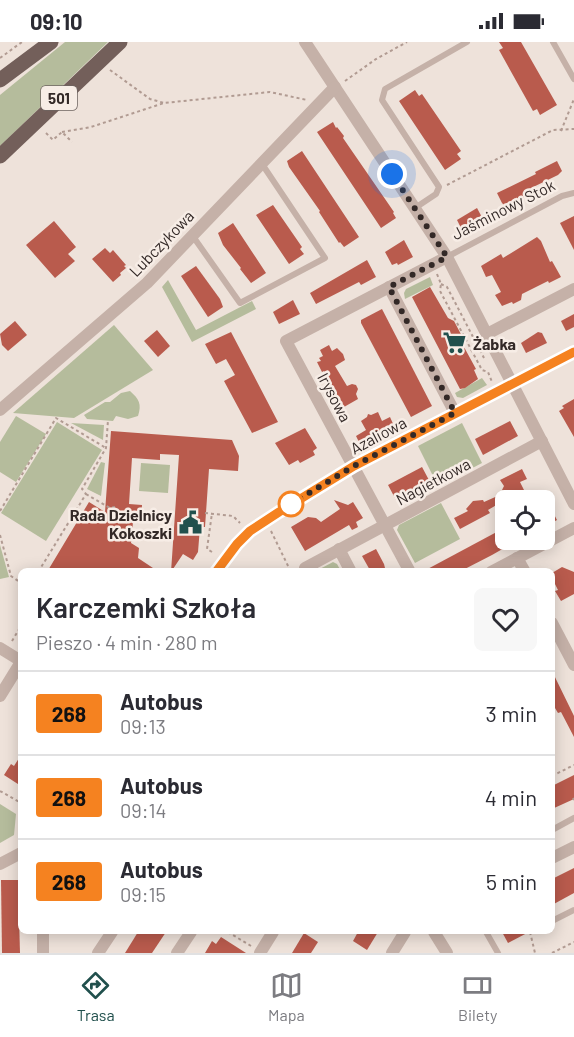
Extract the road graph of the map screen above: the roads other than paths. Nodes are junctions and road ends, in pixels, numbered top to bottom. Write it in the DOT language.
graph roads {
  1 [pos="51,42"];
  2 [pos="120,42"];
  3 [pos="306,42"];
  4 [pos="467,42"];
  5 [pos="553,42"];
  6 [pos="574,79"];
  7 [pos="0,80"];
  8 [pos="334,87"];
  9 [pos="0,156"];
  10 [pos="262,164"];
  11 [pos="574,194"];
  12 [pos="415,208"];
  13 [pos="192,236"];
  14 [pos="447,257"];
  15 [pos="389,287"];
  16 [pos="574,289"];
  17 [pos="488,334"];
  18 [pos="574,352"];
  19 [pos="513,383"];
  20 [pos="0,410"];
  21 [pos="455,413"];
  22 [pos="542,441"];
  23 [pos="354,466"];
  24 [pos="569,483"];
  25 [pos="574,504"];
  26 [pos="384,525"];
  27 [pos="574,528"];
  28 [pos="339,549"];
  29 [pos="517,558"];
  30 [pos="218,568"];
  31 [pos="305,568"];
  32 [pos="349,568"];
  33 [pos="408,568"];
  34 [pos="498,568"];
  35 [pos="523,568"];
  36 [pos="555,629"];
  37 [pos="4,647"];
  38 [pos="18,659"];
  39 [pos="574,665"];
  40 [pos="18,666"];
  41 [pos="0,696"];
  42 [pos="574,818"];
  43 [pos="555,828"];
  44 [pos="574,846"];
  45 [pos="555,853"];
  46 [pos="18,855"];
  47 [pos="0,864"];
  48 [pos="574,910"];
  49 [pos="555,920"];
  50 [pos="43,934"];
  51 [pos="111,934"];
  52 [pos="190,934"];
  53 [pos="272,934"];
  54 [pos="404,934"];
  55 [pos="435,934"];
  56 [pos="487,934"];
  57 [pos="260,952"];
  58 [pos="43,953"];
  59 [pos="99,953"];
  60 [pos="177,953"];
  61 [pos="392,953"];
  62 [pos="447,953"];
  63 [pos="498,953"];
  1 -- 7 [label="main road"];
  2 -- 9 [label="main road, 501"];
  3 -- 8 [label="street, Jaśminowy Stok"];
  4 -- 12 [label="lane"];
  5 -- 6 [label="lane"];
  8 -- 10 [label="street, Lubczykowa"];
  8 -- 12 [label="street, Jaśminowy Stok"];
  10 -- 13 [label="street, Lubczykowa"];
  10 -- 13 [label="lane"];
  11 -- 14 [label="lane, Jaśminowy Stok"];
  12 -- 14 [label="street, Jaśminowy Stok"];
  13 -- 20 [label="street, Lubczykowa"];
  14 -- 15 [label="street, Irysowa"];
  14 -- 17 [label="street, Jaśminowy Stok"];
  15 -- 21 [label="street"];
  15 -- 23 [label="street, Irysowa"];
  16 -- 17 [label="street"];
  17 -- 19 [label="street, Jaśminowy Stok"];
  18 -- 19 [label="street, Azaliowa"];
  19 -- 21 [label="street, Azaliowa"];
  19 -- 22 [label="street, Jaśminowy Stok"];
  21 -- 23 [label="street, Azaliowa"];
  22 -- 24 [label="street, Jaśminowy Stok"];
  22 -- 26 [label="street, Nagietkowa"];
  23 -- 26 [label="street, Irysowa"];
  23 -- 30 [label="street, Azaliowa"];
  24 -- 25 [label="street, Jaśminowy Stok"];
  26 -- 28 [label="street, Nagietkowa"];
  26 -- 33 [label="street, Irysowa"];
  27 -- 29 [label="street"];
  28 -- 31 [label="street, Nagietkowa"];
  28 -- 32 [label="street"];
  29 -- 34 [label="street"];
  29 -- 35 [label="street"];
  36 -- 39 [label="street"];
  37 -- 38 [label="street"];
  40 -- 41 [label="street"];
  42 -- 43 [label="lane"];
  44 -- 45 [label="street"];
  46 -- 47 [label="street"];
  48 -- 49 [label="lane"];
  50 -- 58 [label="street"];
  51 -- 59 [label="street"];
  52 -- 60 [label="street"];
  53 -- 57 [label="street"];
  54 -- 61 [label="street"];
  55 -- 62 [label="street"];
  56 -- 63 [label="lane"];
}
